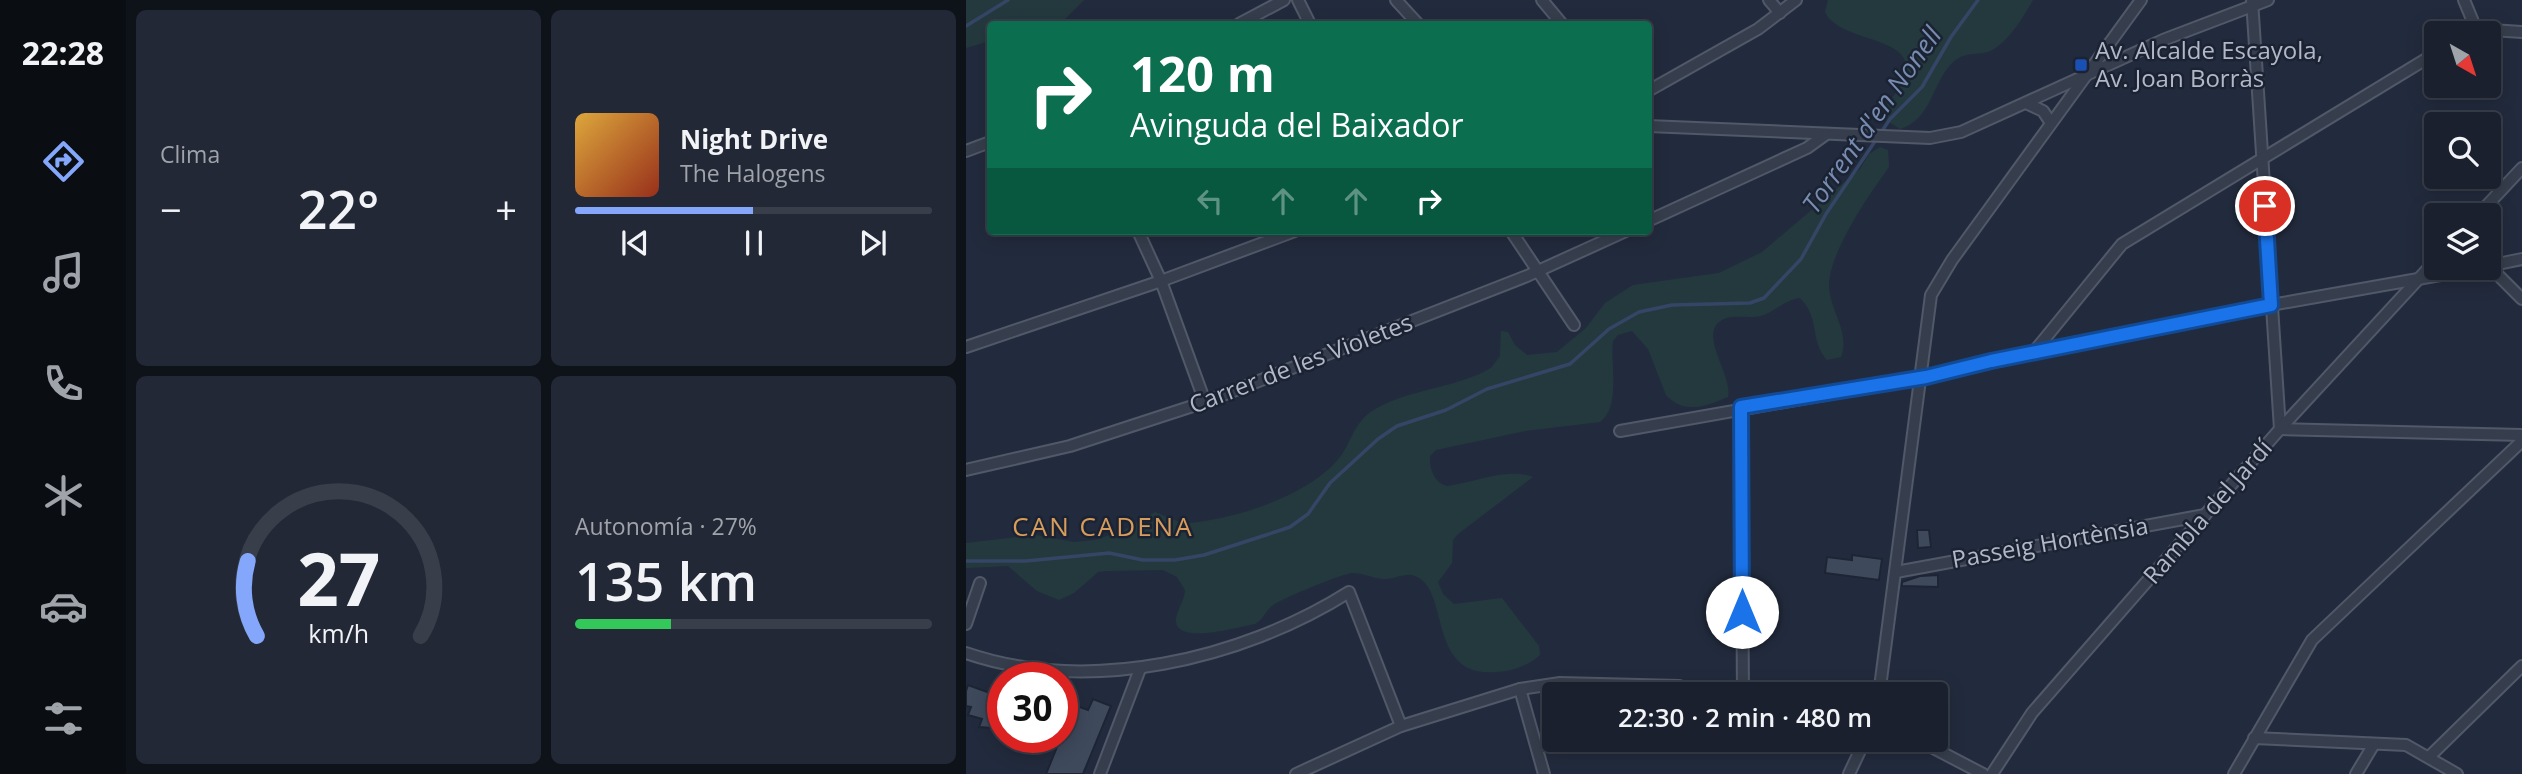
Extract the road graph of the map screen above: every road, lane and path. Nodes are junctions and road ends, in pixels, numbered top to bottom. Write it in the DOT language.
graph roads {
  1 [pos="1284,0"];
  2 [pos="1298,0"];
  3 [pos="1396,0"];
  4 [pos="1542,0"];
  5 [pos="1769,0"];
  6 [pos="1796,0"];
  7 [pos="2141,0"];
  8 [pos="2268,0"];
  9 [pos="2464,0"];
  10 [pos="2252,3"];
  11 [pos="1780,13"];
  12 [pos="1244,21"];
  13 [pos="1308,21"];
  14 [pos="1415,21"];
  15 [pos="1560,21"];
  16 [pos="2469,21"];
  17 [pos="2501,32"];
  18 [pos="2522,32"];
  19 [pos="2111,41"];
  20 [pos="2122,59"];
  21 [pos="2424,60"];
  22 [pos="2085,77"];
  23 [pos="1652,89"];
  24 [pos="2028,104"];
  25 [pos="2051,123"];
  26 [pos="1652,126"];
  27 [pos="1825,135"];
  28 [pos="987,143"];
  29 [pos="966,151"];
  30 [pos="2262,157"];
  31 [pos="2522,168"];
  32 [pos="2489,203"];
  33 [pos="1652,218"];
  34 [pos="1140,235"];
  35 [pos="1284,235"];
  36 [pos="1514,235"];
  37 [pos="1617,235"];
  38 [pos="2522,259"];
  39 [pos="2501,263"];
  40 [pos="1538,271"];
  41 [pos="2424,273"];
  42 [pos="2501,278"];
  43 [pos="2424,280"];
  44 [pos="1161,281"];
  45 [pos="2417,281"];
  46 [pos="2522,299"];
  47 [pos="2271,305"];
  48 [pos="1574,325"];
  49 [pos="966,347"];
  50 [pos="2033,353"];
  51 [pos="1921,378"];
  52 [pos="1205,402"];
  53 [pos="1741,407"];
  54 [pos="2280,429"];
  55 [pos="1620,431"];
  56 [pos="2522,435"];
  57 [pos="2522,441"];
  58 [pos="966,470"];
  59 [pos="2205,515"];
  60 [pos="1896,572"];
  61 [pos="980,583"];
  62 [pos="966,624"];
  63 [pos="966,653"];
  64 [pos="2522,666"];
  65 [pos="1140,669"];
  66 [pos="1743,682"];
  67 [pos="1881,682"];
  68 [pos="1542,686"];
  69 [pos="1520,689"];
  70 [pos="1401,726"];
  71 [pos="2254,738"];
  72 [pos="2374,744"];
  73 [pos="1859,752"];
  74 [pos="1940,752"];
  75 [pos="2429,757"];
  76 [pos="1100,774"];
  77 [pos="1296,774"];
  78 [pos="1544,774"];
  79 [pos="1849,774"];
  80 [pos="1983,774"];
  81 [pos="1992,774"];
  82 [pos="2234,774"];
  83 [pos="2356,774"];
  84 [pos="2457,774"];
  1 -- 12 [label="street"];
  2 -- 13 [label="street"];
  3 -- 14 [label="street"];
  4 -- 15 [label="street"];
  5 -- 11 [label="street"];
  6 -- 11 [label="street"];
  7 -- 19 [label="street"];
  8 -- 10 [label="street"];
  9 -- 16 [label="street"];
  10 -- 20 [label="street"];
  10 -- 30 [label="street"];
  11 -- 23 [label="street"];
  17 -- 18 [label="street"];
  19 -- 20 [label="street"];
  19 -- 22 [label="street"];
  20 -- 22 [label="street"];
  21 -- 30 [label="street"];
  22 -- 24 [label="street"];
  22 -- 25 [label="street"];
  24 -- 25 [label="street"];
  24 -- 27 [label="street"];
  25 -- 51 [label="street"];
  26 -- 27 [label="street"];
  27 -- 33 [label="street"];
  28 -- 29 [label="street"];
  30 -- 47 [label="street"];
  30 -- 50 [label="street"];
  31 -- 32 [label="street"];
  34 -- 44 [label="street"];
  35 -- 44 [label="street"];
  36 -- 40 [label="street"];
  37 -- 40 [label="street, Carrer de les Violetes"];
  38 -- 39 [label="street"];
  40 -- 48 [label="street"];
  40 -- 52 [label="street, Carrer de les Violetes"];
  41 -- 45 [label="street, Rambla del Jardí"];
  42 -- 46 [label="street"];
  43 -- 45 [label="street"];
  44 -- 49 [label="street"];
  44 -- 52 [label="street"];
  45 -- 47 [label="street"];
  45 -- 54 [label="street, Rambla del Jardí"];
  47 -- 50 [label="street"];
  47 -- 54 [label="street"];
  50 -- 51 [label="street"];
  51 -- 53 [label="street"];
  51 -- 60 [label="street"];
  52 -- 58 [label="street, Carrer de les Violetes"];
  53 -- 55 [label="street"];
  53 -- 66 [label="street"];
  54 -- 56 [label="street"];
  54 -- 59 [label="street, Rambla del Jardí"];
  57 -- 71 [label="street"];
  59 -- 60 [label="street, Passeig Hortènsia"];
  59 -- 81 [label="street, Rambla del Jardí"];
  60 -- 67 [label="street"];
  61 -- 62 [label="street"];
  63 -- 65 [label="street"];
  64 -- 75 [label="street"];
  65 -- 70 [label="street"];
  65 -- 76 [label="street"];
  68 -- 69 [label="street"];
  69 -- 70 [label="street"];
  69 -- 78 [label="street"];
  70 -- 77 [label="street"];
  71 -- 72 [label="street"];
  71 -- 82 [label="street"];
  72 -- 75 [label="street"];
  72 -- 83 [label="street"];
  73 -- 79 [label="street"];
  74 -- 80 [label="street"];
  75 -- 84 [label="street"];
}
